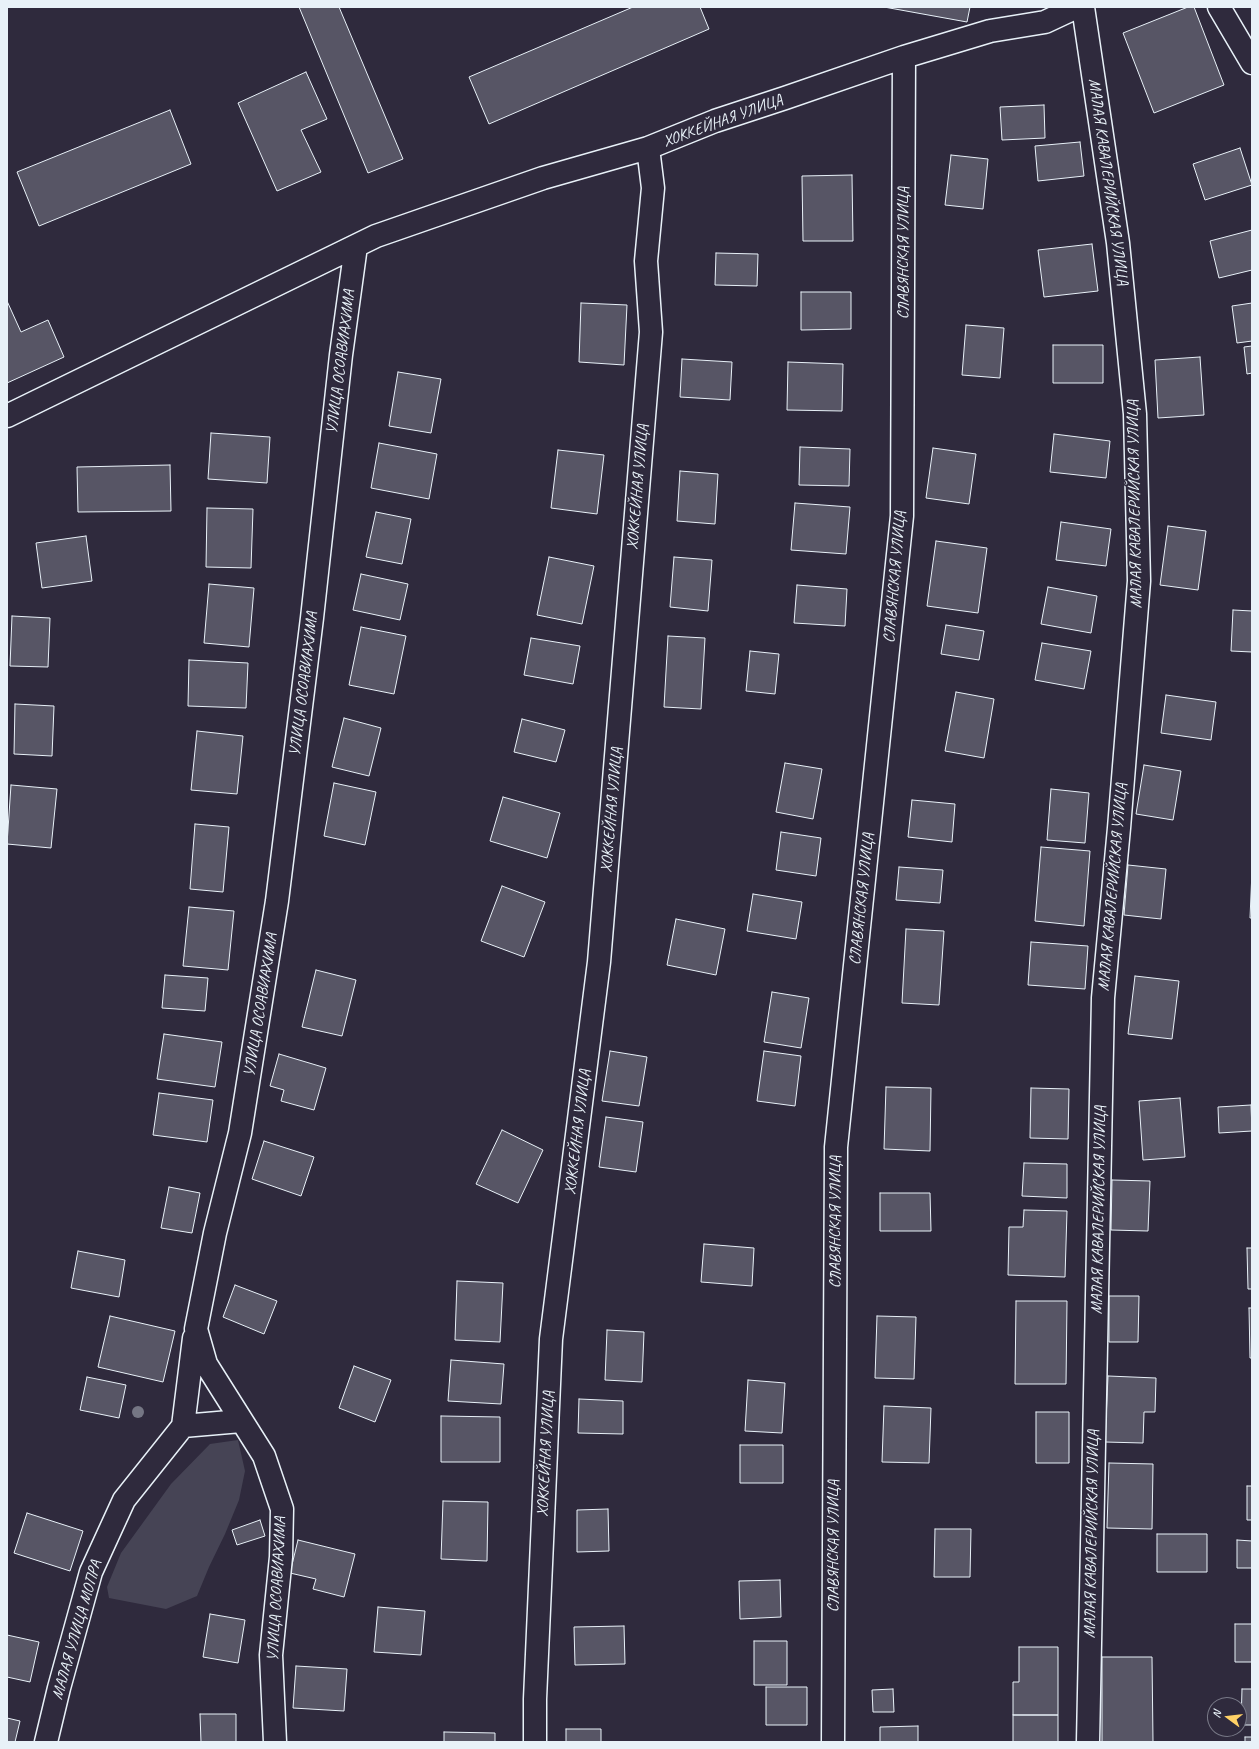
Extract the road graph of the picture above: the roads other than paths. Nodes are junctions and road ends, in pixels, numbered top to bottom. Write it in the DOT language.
graph roads {
  1 [pos="1077,7"];
  2 [pos="1083,7"];
  3 [pos="1219,7"];
  4 [pos="904,57"];
  5 [pos="1252,63"];
  6 [pos="648,148"];
  7 [pos="356,246"];
  8 [pos="7,416"];
  9 [pos="196,1329"];
  10 [pos="241,1421"];
  11 [pos="183,1426"];
  12 [pos="46,1742"];
  13 [pos="275,1742"];
  14 [pos="535,1742"];
  15 [pos="834,1742"];
  16 [pos="1088,1742"];
  1 -- 4 [label="street, ХОККЕЙНАЯ УЛИЦА"];
  2 -- 16 [label="street, МАЛАЯ КАВАЛЕРИЙСКАЯ УЛИЦА"];
  3 -- 5 [label="street"];
  4 -- 6 [label="street, ХОККЕЙНАЯ УЛИЦА"];
  4 -- 15 [label="street, СЛАВЯНСКАЯ УЛИЦА"];
  6 -- 7 [label="street"];
  6 -- 14 [label="street, ХОККЕЙНАЯ УЛИЦА"];
  7 -- 8 [label="street"];
  7 -- 9 [label="street, УЛИЦА ОСОАВИАХИМА"];
  9 -- 10 [label="street, УЛИЦА ОСОАВИАХИМА"];
  9 -- 11 [label="street"];
  10 -- 11 [label="street"];
  10 -- 13 [label="street, УЛИЦА ОСОАВИАХИМА"];
  11 -- 12 [label="street, МАЛАЯ УЛИЦА МОПРА"];
}
